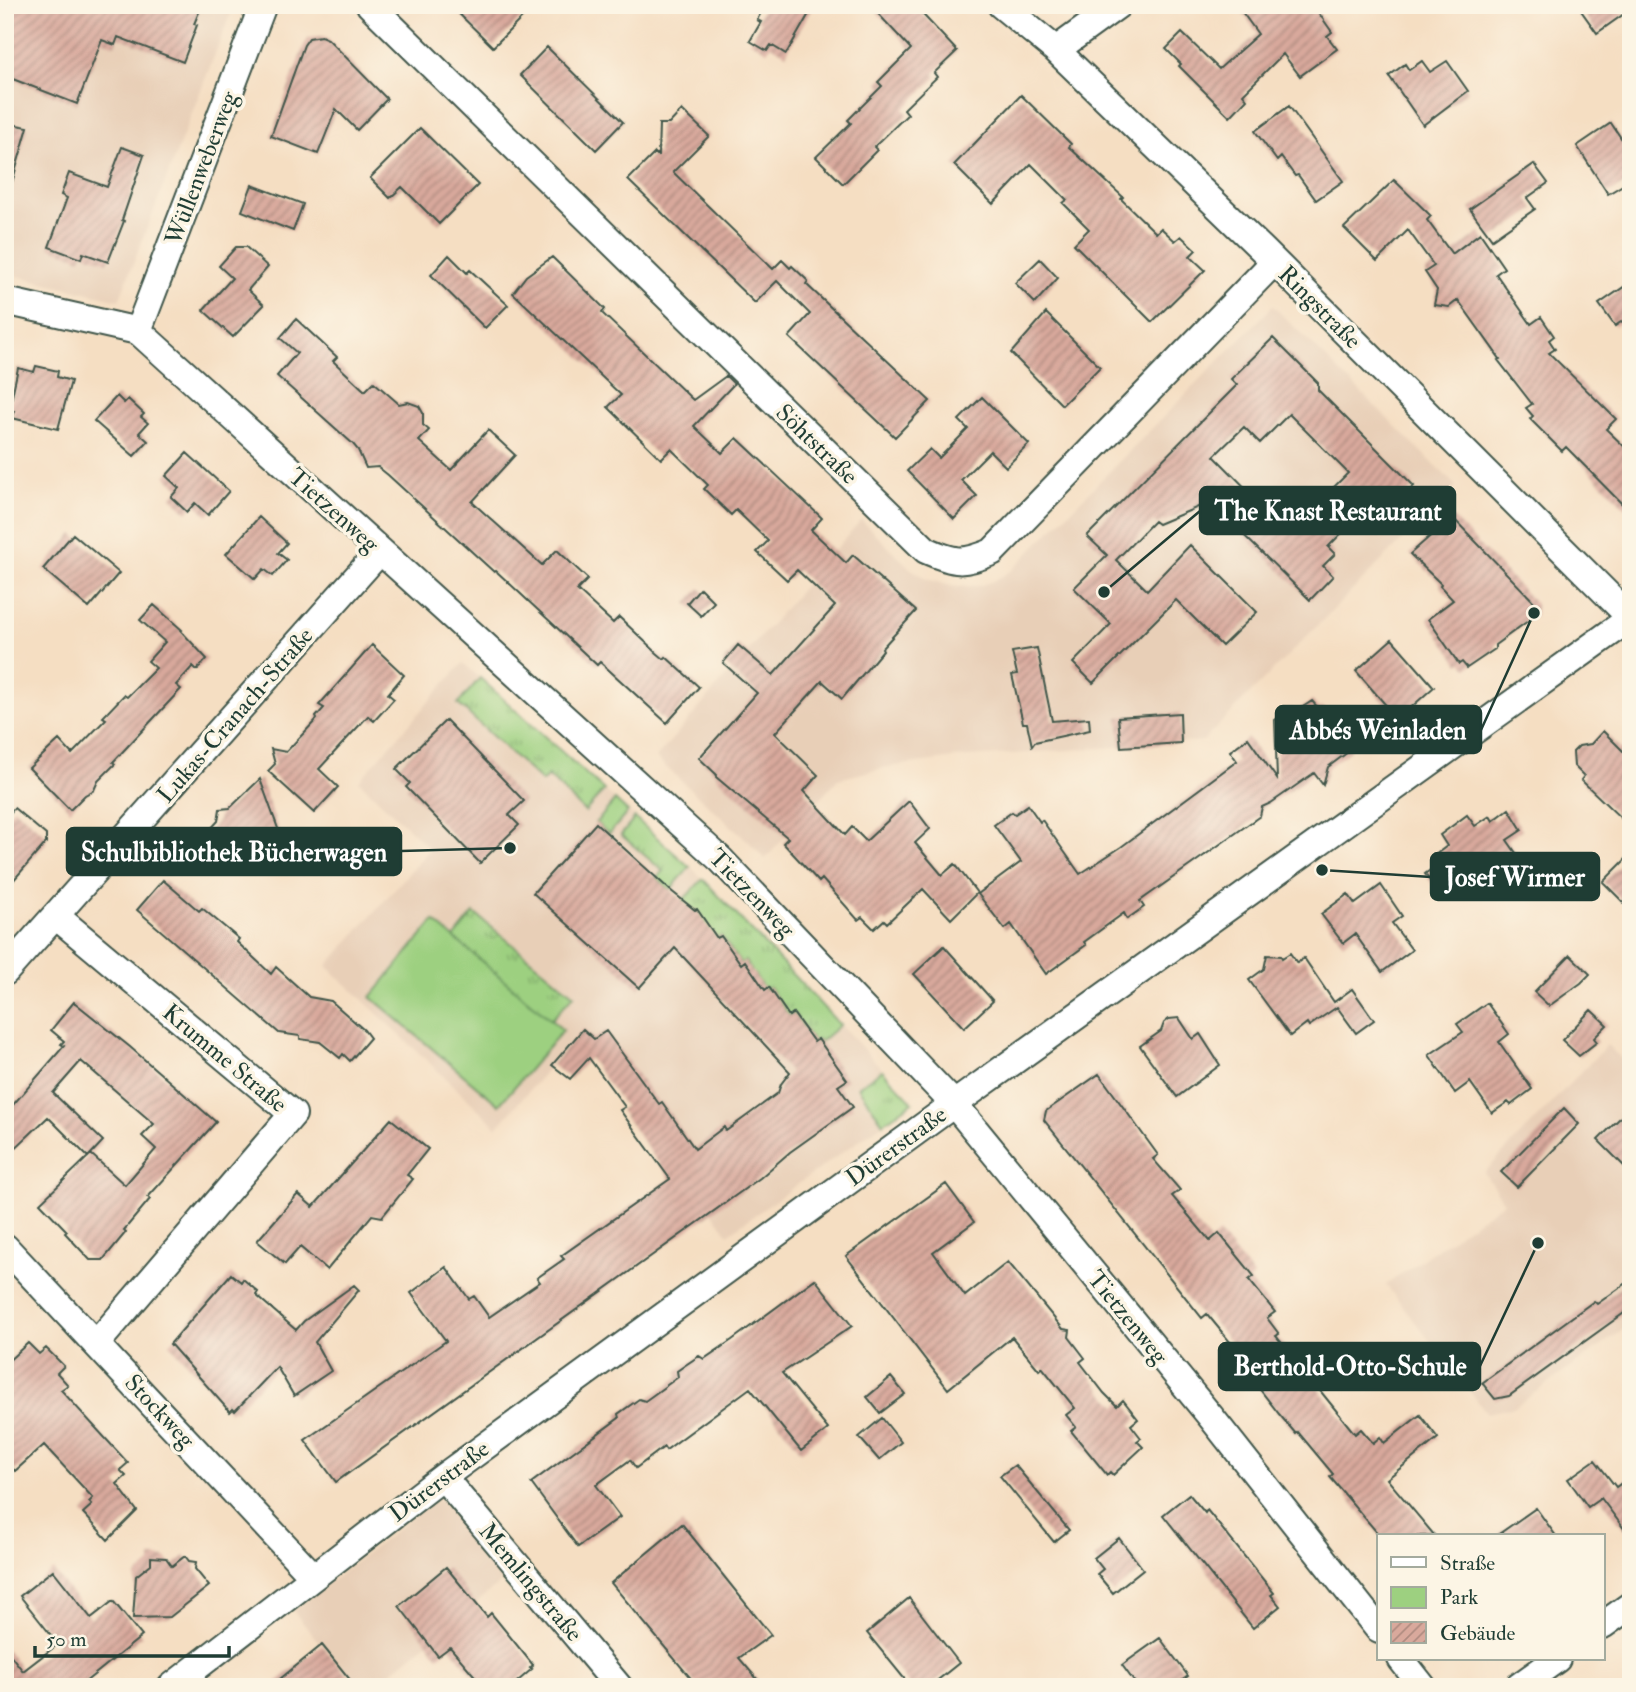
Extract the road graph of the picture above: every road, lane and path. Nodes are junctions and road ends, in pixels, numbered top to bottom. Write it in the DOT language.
graph roads {
  1 [pos="263,5"];
  2 [pos="370,5"];
  3 [pos="1001,5"];
  4 [pos="1118,5"];
  5 [pos="1056,50"];
  6 [pos="1274,262"];
  7 [pos="5,301"];
  8 [pos="138,331"];
  9 [pos="380,551"];
  10 [pos="1631,618"];
  11 [pos="57,916"];
  12 [pos="5,972"];
  13 [pos="954,1104"];
  14 [pos="5,1247"];
  15 [pos="97,1343"];
  16 [pos="443,1477"];
  17 [pos="313,1576"];
  18 [pos="1631,1605"];
  19 [pos="1604,1624"];
  20 [pos="1377,1627"];
  21 [pos="1402,1660"];
  22 [pos="1555,1660"];
  23 [pos="171,1687"];
  24 [pos="619,1687"];
  25 [pos="1423,1687"];
  26 [pos="1518,1687"];
  1 -- 8 [label="street, Wüllenweberweg"];
  2 -- 6 [label="street, Söhtstraße"];
  3 -- 5 [label="street, Ringstraße"];
  4 -- 5 [label="street"];
  5 -- 6 [label="street, Ringstraße"];
  6 -- 10 [label="street, Ringstraße"];
  7 -- 8 [label="street, Tietzenweg"];
  8 -- 9 [label="street, Tietzenweg"];
  9 -- 11 [label="street, Lukas-Cranach-Straße"];
  9 -- 13 [label="street, Tietzenweg"];
  10 -- 13 [label="street, Dürerstraße"];
  11 -- 12 [label="street, Lukas-Cranach-Straße"];
  11 -- 15 [label="street, Krumme Straße"];
  13 -- 16 [label="street, Dürerstraße"];
  13 -- 20 [label="street, Tietzenweg"];
  14 -- 15 [label="street, Stockweg"];
  15 -- 17 [label="street, Stockweg"];
  16 -- 17 [label="street, Dürerstraße"];
  16 -- 24 [label="street, Memlingstraße"];
  17 -- 23 [label="street, Dürerstraße"];
  18 -- 19 [label="street"];
  21 -- 25 [label="street"];
  22 -- 26 [label="street"];
}
